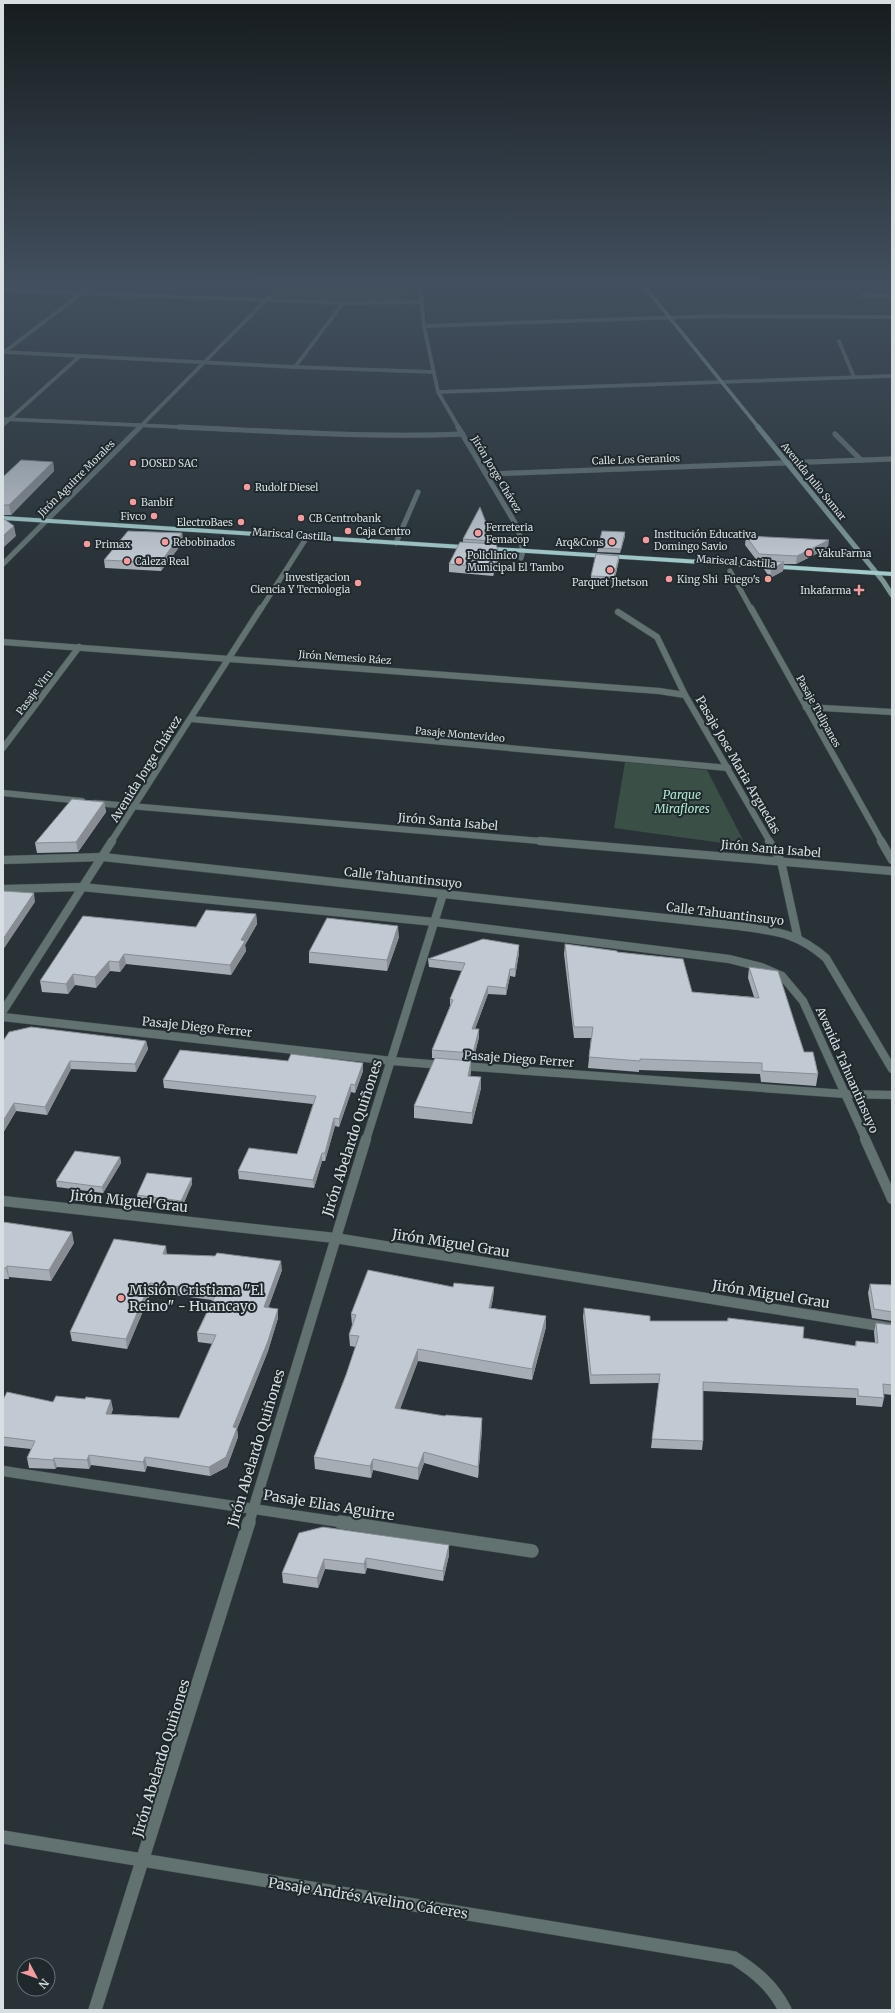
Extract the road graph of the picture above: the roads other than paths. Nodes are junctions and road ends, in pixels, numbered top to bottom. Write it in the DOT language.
graph roads {
  1 [pos="53,380"];
  2 [pos="186,380"];
  3 [pos="436,380"];
  4 [pos="749,380"];
  5 [pos="721,381"];
  6 [pos="438,392"];
  7 [pos="3,419"];
  8 [pos="10,419"];
  9 [pos="3,425"];
  10 [pos="141,425"];
  11 [pos="463,434"];
  12 [pos="836,434"];
  13 [pos="861,460"];
  14 [pos="892,460"];
  15 [pos="786,462"];
  16 [pos="487,474"];
  17 [pos="418,492"];
  18 [pos="3,518"];
  19 [pos="46,521"];
  20 [pos="3,526"];
  21 [pos="38,528"];
  22 [pos="307,537"];
  23 [pos="396,543"];
  24 [pos="302,545"];
  25 [pos="522,554"];
  26 [pos="3,564"];
  27 [pos="730,571"];
  28 [pos="877,573"];
  29 [pos="892,574"];
  30 [pos="883,581"];
  31 [pos="892,581"];
  32 [pos="892,595"];
  33 [pos="618,612"];
  34 [pos="3,642"];
  35 [pos="79,647"];
  36 [pos="230,658"];
  37 [pos="685,695"];
  38 [pos="806,707"];
  39 [pos="892,712"];
  40 [pos="191,719"];
  41 [pos="3,748"];
  42 [pos="728,768"];
  43 [pos="3,793"];
  44 [pos="135,807"];
  45 [pos="103,857"];
  46 [pos="3,860"];
  47 [pos="892,860"];
  48 [pos="781,861"];
  49 [pos="892,871"];
  50 [pos="82,887"];
  51 [pos="3,889"];
  52 [pos="444,894"];
  53 [pos="434,922"];
  54 [pos="798,939"];
  55 [pos="3,1010"];
  56 [pos="3,1017"];
  57 [pos="392,1062"];
  58 [pos="892,1069"];
  59 [pos="845,1094"];
  60 [pos="892,1095"];
  61 [pos="892,1199"];
  62 [pos="3,1201"];
  63 [pos="335,1238"];
  64 [pos="892,1328"];
  65 [pos="3,1471"];
  66 [pos="254,1509"];
  67 [pos="532,1551"];
  68 [pos="3,1837"];
  69 [pos="144,1861"];
  70 [pos="95,2010"];
  71 [pos="785,2010"];
  1 -- 8 [label="street"];
  2 -- 10 [label="street, Jirón Aguirre Morales"];
  3 -- 6 [label="street, Jirón Jorge Chávez"];
  4 -- 5 [label="street"];
  5 -- 6 [label="street"];
  5 -- 15 [label="street, Avenida Julio Sumar"];
  6 -- 11 [label="street, Jirón Jorge Chávez"];
  7 -- 8 [label="street"];
  8 -- 9 [label="street"];
  8 -- 10 [label="street"];
  10 -- 11 [label="street"];
  10 -- 19 [label="street, Jirón Aguirre Morales"];
  11 -- 16 [label="street, Jirón Jorge Chávez"];
  12 -- 13 [label="street"];
  13 -- 14 [label="street, Calle Los Geranios"];
  13 -- 15 [label="street, Calle Los Geranios"];
  15 -- 16 [label="street, Calle Los Geranios"];
  15 -- 28 [label="street, Avenida Julio Sumar"];
  16 -- 25 [label="street, Jirón Jorge Chávez"];
  17 -- 23 [label="street"];
  18 -- 19 [label="highway, Mariscal Castilla"];
  19 -- 21 [label="street, Jirón Aguirre Morales"];
  19 -- 22 [label="highway, Mariscal Castilla"];
  20 -- 21 [label="highway, Mariscal Castilla"];
  21 -- 24 [label="highway, Mariscal Castilla"];
  21 -- 26 [label="street, Jirón Aguirre Morales"];
  22 -- 23 [label="highway, Mariscal Castilla"];
  22 -- 24 [label="street, Avenida Jorge Chávez"];
  23 -- 25 [label="highway, Mariscal Castilla"];
  24 -- 25 [label="highway, Mariscal Castilla"];
  24 -- 36 [label="street, Avenida Jorge Chávez"];
  25 -- 27 [label="highway, Mariscal Castilla"];
  25 -- 28 [label="highway, Mariscal Castilla"];
  27 -- 30 [label="highway, Mariscal Castilla"];
  27 -- 38 [label="street, Pasaje Tulipanes"];
  28 -- 29 [label="highway, Mariscal Castilla"];
  28 -- 30 [label="street, Avenida Julio Sumar"];
  30 -- 31 [label="highway, Mariscal Castilla"];
  30 -- 32 [label="street, Avenida Julio Sumar"];
  33 -- 37 [label="street, Pasaje Jose Maria Arguedas"];
  34 -- 35 [label="street, Jirón Nemesio Ráez"];
  35 -- 36 [label="street, Jirón Nemesio Ráez"];
  35 -- 41 [label="street, Pasaje Viru"];
  36 -- 37 [label="street, Jirón Nemesio Ráez"];
  36 -- 40 [label="street, Avenida Jorge Chávez"];
  37 -- 42 [label="street, Pasaje Jose Maria Arguedas"];
  38 -- 39 [label="street"];
  38 -- 47 [label="street, Pasaje Tulipanes"];
  40 -- 42 [label="street, Pasaje Montevideo"];
  40 -- 44 [label="street, Avenida Jorge Chávez"];
  42 -- 48 [label="street, Pasaje Jose Maria Arguedas"];
  43 -- 44 [label="street, Jirón Santa Isabel"];
  44 -- 45 [label="street, Avenida Jorge Chávez"];
  44 -- 48 [label="street, Jirón Santa Isabel"];
  45 -- 46 [label="street, Calle Tahuantinsuyo"];
  45 -- 50 [label="street, Avenida Jorge Chávez"];
  45 -- 52 [label="street, Calle Tahuantinsuyo"];
  48 -- 49 [label="street, Jirón Santa Isabel"];
  48 -- 54 [label="street, Pasaje Jose Maria Arguedas"];
  50 -- 51 [label="street"];
  50 -- 53 [label="street"];
  50 -- 55 [label="street, Avenida Jorge Chávez"];
  52 -- 53 [label="street, Jirón Abelardo Quiñones"];
  52 -- 54 [label="street, Calle Tahuantinsuyo"];
  53 -- 57 [label="street, Jirón Abelardo Quiñones"];
  53 -- 59 [label="street, Avenida Tahuantinsuyo"];
  54 -- 58 [label="street, Calle Tahuantinsuyo"];
  56 -- 57 [label="street, Pasaje Diego Ferrer"];
  57 -- 59 [label="street, Pasaje Diego Ferrer"];
  57 -- 63 [label="street, Jirón Abelardo Quiñones"];
  59 -- 60 [label="street, Pasaje Diego Ferrer"];
  59 -- 61 [label="street, Avenida Tahuantinsuyo"];
  62 -- 63 [label="street, Jirón Miguel Grau"];
  63 -- 64 [label="street, Jirón Miguel Grau"];
  63 -- 66 [label="street, Jirón Abelardo Quiñones"];
  65 -- 66 [label="street, Pasaje Elias Aguirre"];
  66 -- 67 [label="street, Pasaje Elias Aguirre"];
  66 -- 69 [label="street, Jirón Abelardo Quiñones"];
  68 -- 69 [label="street, Pasaje Andrés Avelino Cáceres"];
  69 -- 70 [label="street, Jirón Abelardo Quiñones"];
  69 -- 71 [label="street, Pasaje Andrés Avelino Cáceres"];
}
